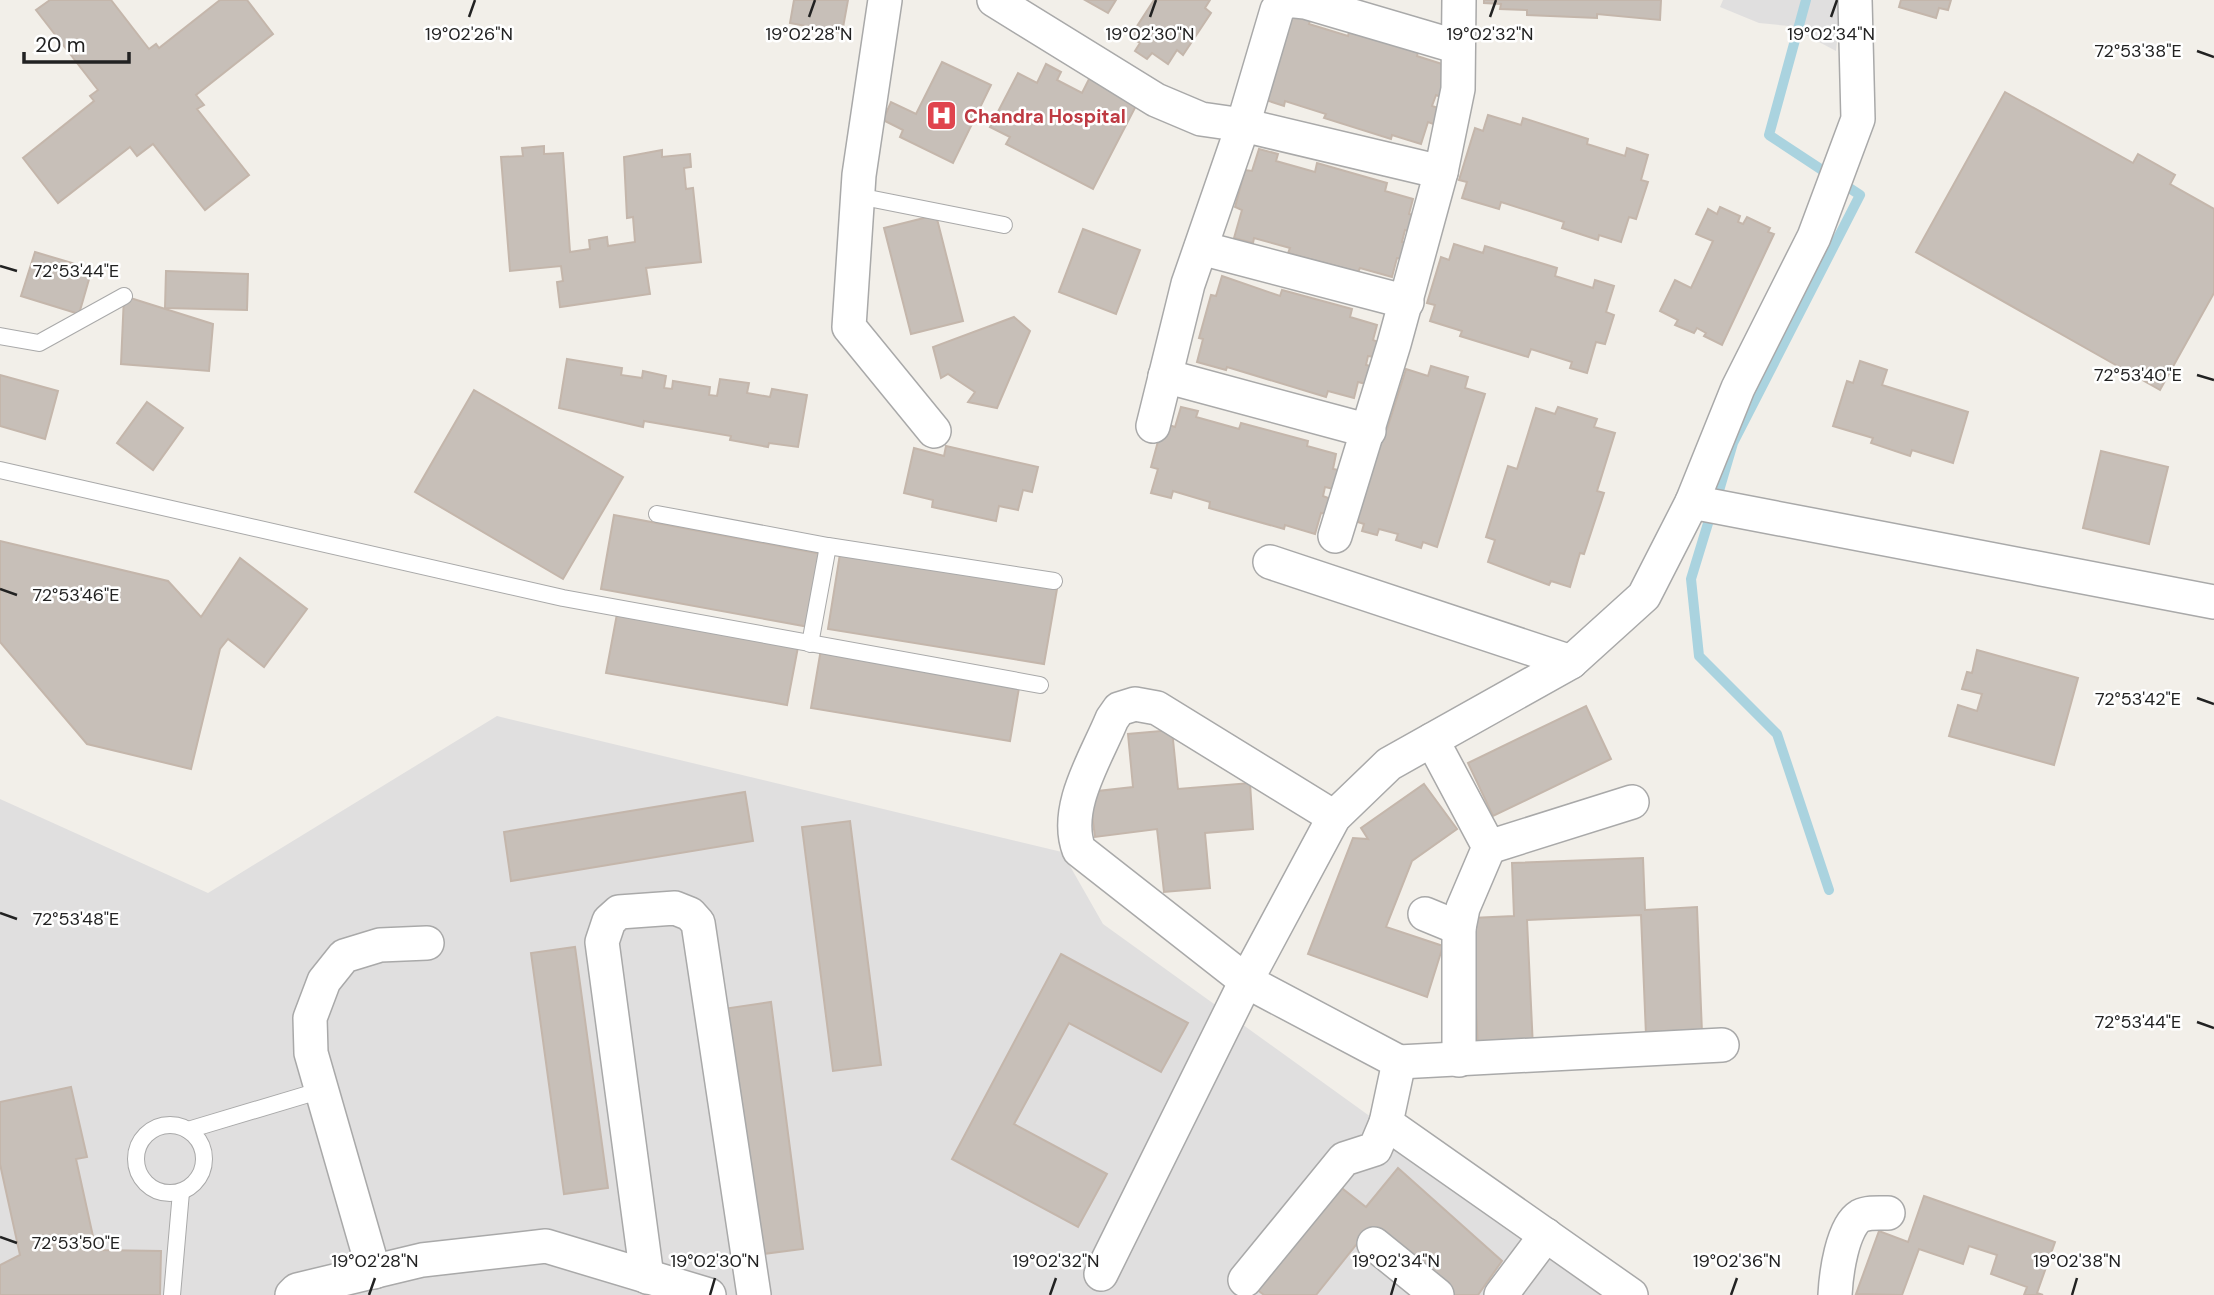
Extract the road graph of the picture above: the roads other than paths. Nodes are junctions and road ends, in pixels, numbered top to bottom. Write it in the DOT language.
graph roads {
  1 [pos="885,0"];
  2 [pos="993,0"];
  3 [pos="1459,0"];
  4 [pos="1855,0"];
  5 [pos="1458,47"];
  6 [pos="1243,125"];
  7 [pos="1441,172"];
  8 [pos="858,196"];
  9 [pos="1004,225"];
  10 [pos="1201,248"];
  11 [pos="124,296"];
  12 [pos="1407,302"];
  13 [pos="0,336"];
  14 [pos="1165,376"];
  15 [pos="1153,426"];
  16 [pos="1368,430"];
  17 [pos="934,431"];
  18 [pos="0,470"];
  19 [pos="1692,502"];
  20 [pos="657,514"];
  21 [pos="1335,536"];
  22 [pos="828,546"];
  23 [pos="1270,562"];
  24 [pos="1054,581"];
  25 [pos="2214,602"];
  26 [pos="810,644"];
  27 [pos="1571,662"];
  28 [pos="1040,685"];
  29 [pos="1432,740"];
  30 [pos="1632,802"];
  31 [pos="1334,817"];
  32 [pos="1489,847"];
  33 [pos="1425,914"];
  34 [pos="1459,928"];
  35 [pos="427,943"];
  36 [pos="1246,981"];
  37 [pos="1721,1045"];
  38 [pos="1459,1060"];
  39 [pos="1399,1062"];
  40 [pos="322,1090"];
  41 [pos="1386,1123"];
  42 [pos="188,1130"];
  43 [pos="180,1192"];
  44 [pos="1888,1213"];
  45 [pos="1546,1235"];
  46 [pos="1374,1244"];
  47 [pos="374,1272"];
  48 [pos="1101,1274"];
  49 [pos="647,1277"];
  50 [pos="1245,1280"];
  51 [pos="1626,1293"];
  52 [pos="172,1295"];
  53 [pos="292,1295"];
  54 [pos="709,1295"];
  55 [pos="754,1295"];
  56 [pos="1437,1295"];
  57 [pos="1501,1295"];
  58 [pos="1835,1295"];
  1 -- 8 [label="street"];
  2 -- 6 [label="street"];
  3 -- 5 [label="street"];
  4 -- 19 [label="street"];
  5 -- 6 [label="street"];
  5 -- 7 [label="street"];
  6 -- 7 [label="street"];
  6 -- 10 [label="street"];
  7 -- 12 [label="street"];
  8 -- 9 [label="lane"];
  8 -- 17 [label="street"];
  10 -- 12 [label="street"];
  10 -- 14 [label="street"];
  11 -- 13 [label="lane"];
  12 -- 16 [label="street"];
  14 -- 15 [label="street"];
  14 -- 16 [label="street"];
  16 -- 21 [label="street"];
  18 -- 26 [label="lane"];
  19 -- 25 [label="street"];
  19 -- 27 [label="street"];
  20 -- 22 [label="lane"];
  22 -- 24 [label="lane"];
  22 -- 26 [label="lane"];
  23 -- 27 [label="street"];
  26 -- 28 [label="lane"];
  27 -- 29 [label="street"];
  29 -- 31 [label="street"];
  29 -- 32 [label="street"];
  30 -- 32 [label="street"];
  31 -- 36 [label="street"];
  31 -- 36 [label="street"];
  32 -- 34 [label="street"];
  33 -- 34 [label="street"];
  34 -- 38 [label="street"];
  35 -- 40 [label="street"];
  36 -- 39 [label="street"];
  36 -- 48 [label="street"];
  37 -- 38 [label="street"];
  38 -- 39 [label="street"];
  39 -- 41 [label="street"];
  40 -- 42 [label="lane"];
  40 -- 47 [label="street"];
  41 -- 45 [label="street"];
  41 -- 50 [label="street"];
  42 -- 43 [label="lane"];
  42 -- 43 [label="lane"];
  43 -- 52 [label="lane"];
  44 -- 58 [label="street"];
  45 -- 51 [label="street"];
  45 -- 57 [label="street"];
  46 -- 56 [label="street"];
  47 -- 49 [label="street"];
  47 -- 53 [label="street"];
  49 -- 54 [label="street"];
  49 -- 55 [label="street"];
}
